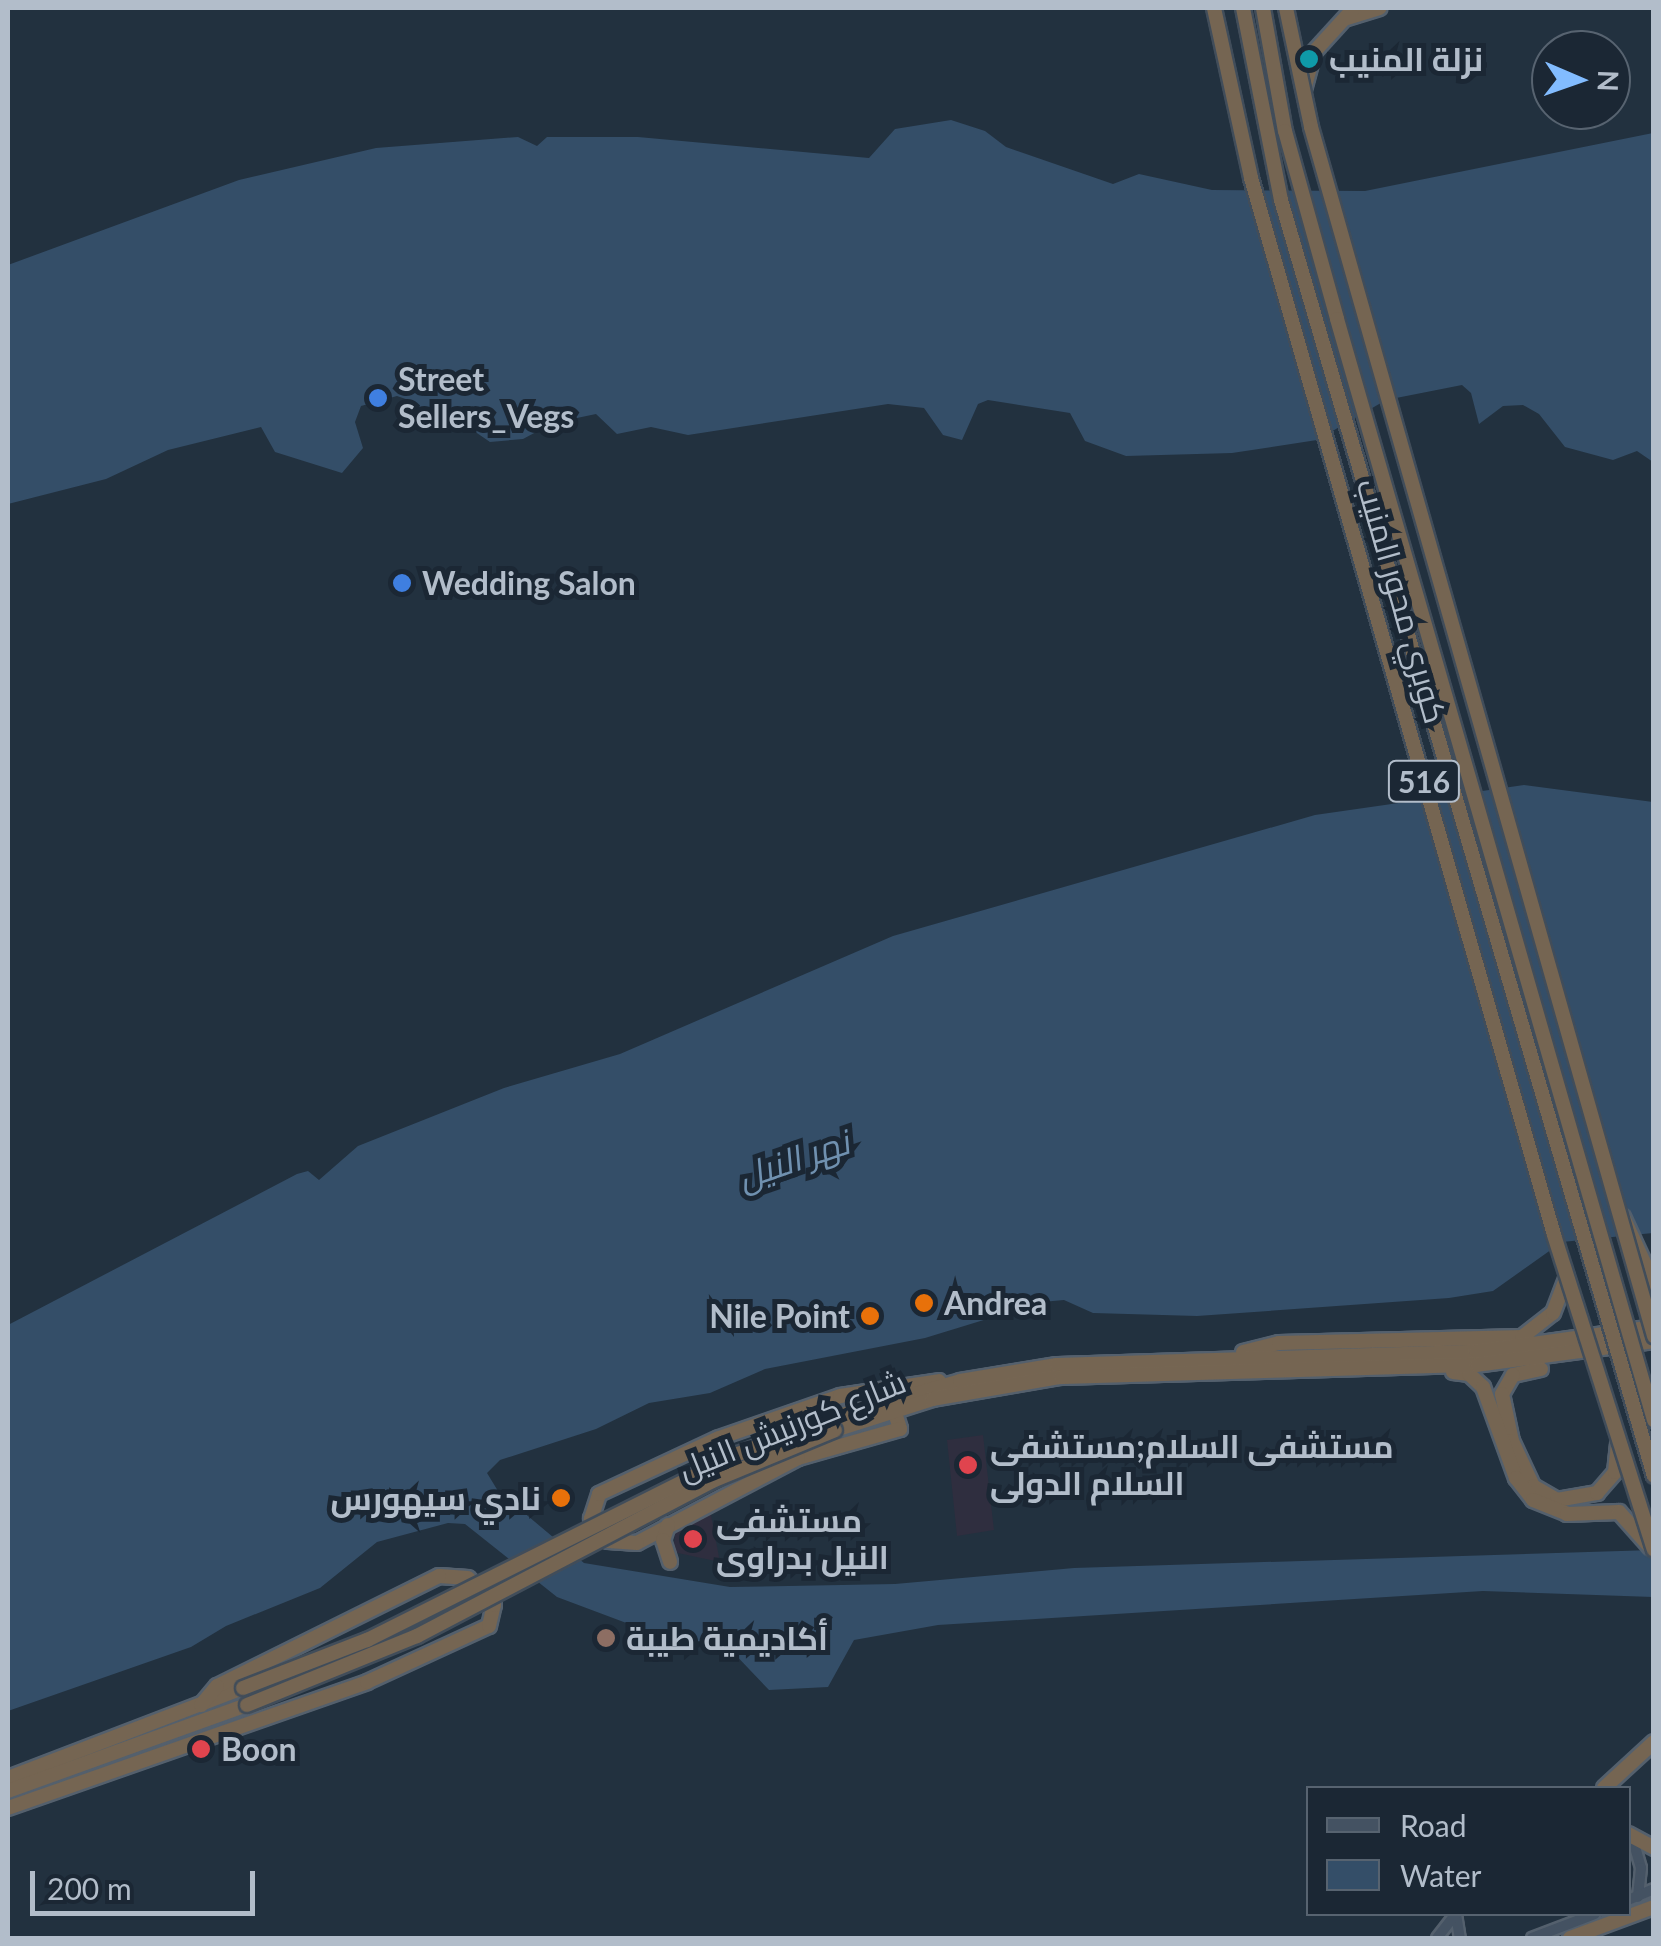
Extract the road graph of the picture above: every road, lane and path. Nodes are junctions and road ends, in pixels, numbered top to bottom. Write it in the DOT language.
graph roads {
  1 [pos="1214,8"];
  2 [pos="1243,8"];
  3 [pos="1263,8"];
  4 [pos="1286,8"];
  5 [pos="1354,8"];
  6 [pos="1379,8"];
  7 [pos="1338,24"];
  8 [pos="1304,100"];
  9 [pos="1621,1214"];
  10 [pos="1567,1277"];
  11 [pos="1654,1284"];
  12 [pos="1654,1327"];
  13 [pos="1654,1339"];
  14 [pos="1593,1354"];
  15 [pos="1231,1357"];
  16 [pos="1408,1366"];
  17 [pos="960,1381"];
  18 [pos="894,1410"];
  19 [pos="1614,1416"];
  20 [pos="1654,1420"];
  21 [pos="1501,1422"];
  22 [pos="833,1424"];
  23 [pos="1654,1476"];
  24 [pos="668,1525"];
  25 [pos="1654,1551"];
  26 [pos="670,1562"];
  27 [pos="200,1705"];
  28 [pos="1654,1742"];
  29 [pos="117,1750"];
  30 [pos="103,1772"];
  31 [pos="8,1778"];
  32 [pos="1606,1786"];
  33 [pos="8,1791"];
  34 [pos="13,1806"];
  35 [pos="1631,1842"];
  36 [pos="1654,1849"];
  37 [pos="1654,1889"];
  38 [pos="1633,1898"];
  39 [pos="1454,1916"];
  40 [pos="1590,1916"];
  41 [pos="1630,1916"];
  42 [pos="1437,1938"];
  43 [pos="1532,1938"];
  44 [pos="1570,1938"];
  1 -- 10 [label="highway, كوبري محور المنيب / 516, bridge"];
  2 -- 23 [label="highway, كوبري محور المنيب / 516, bridge"];
  3 -- 20 [label="highway, كوبري محور المنيب / 516, bridge"];
  4 -- 8 [label="highway, كوبري محور المنيب / 516, bridge"];
  5 -- 7 [label="highway"];
  6 -- 7 [label="highway"];
  7 -- 8 [label="highway, bridge"];
  8 -- 9 [label="highway, كوبري محور المنيب / 516, bridge"];
  9 -- 11 [label="highway, bridge"];
  9 -- 13 [label="highway, كوبري محور المنيب / 516, bridge"];
  10 -- 15 [label="highway"];
  10 -- 19 [label="highway, كوبري محور المنيب / 516, bridge"];
  12 -- 15 [label="highway, شارع كورنيش النيل"];
  13 -- 14 [label="highway, شارع كورنيش النيل"];
  14 -- 16 [label="highway, شارع كورنيش النيل"];
  14 -- 21 [label="highway"];
  15 -- 17 [label="highway, شارع كورنيش النيل"];
  16 -- 18 [label="highway, شارع كورنيش النيل"];
  16 -- 21 [label="highway"];
  17 -- 22 [label="highway, شارع كورنيش النيل"];
  17 -- 24 [label="highway"];
  18 -- 22 [label="highway, شارع كورنيش النيل"];
  18 -- 24 [label="highway"];
  19 -- 21 [label="highway, bridge"];
  19 -- 25 [label="highway, كوبري محور المنيب / 516, bridge"];
  21 -- 25 [label="highway"];
  22 -- 27 [label="highway, شارع كورنيش النيل, bridge"];
  22 -- 29 [label="highway, شارع كورنيش النيل, bridge"];
  24 -- 26 [label="highway"];
  27 -- 30 [label="highway"];
  27 -- 31 [label="highway, شارع كورنيش النيل"];
  28 -- 32 [label="highway"];
  29 -- 30 [label="highway"];
  29 -- 33 [label="highway, شارع كورنيش النيل"];
  30 -- 34 [label="highway"];
  35 -- 36 [label="highway"];
  35 -- 38 [label="main road"];
  37 -- 38 [label="main road"];
  39 -- 42 [label="main road"];
  40 -- 43 [label="main road"];
  41 -- 44 [label="highway"];
}
